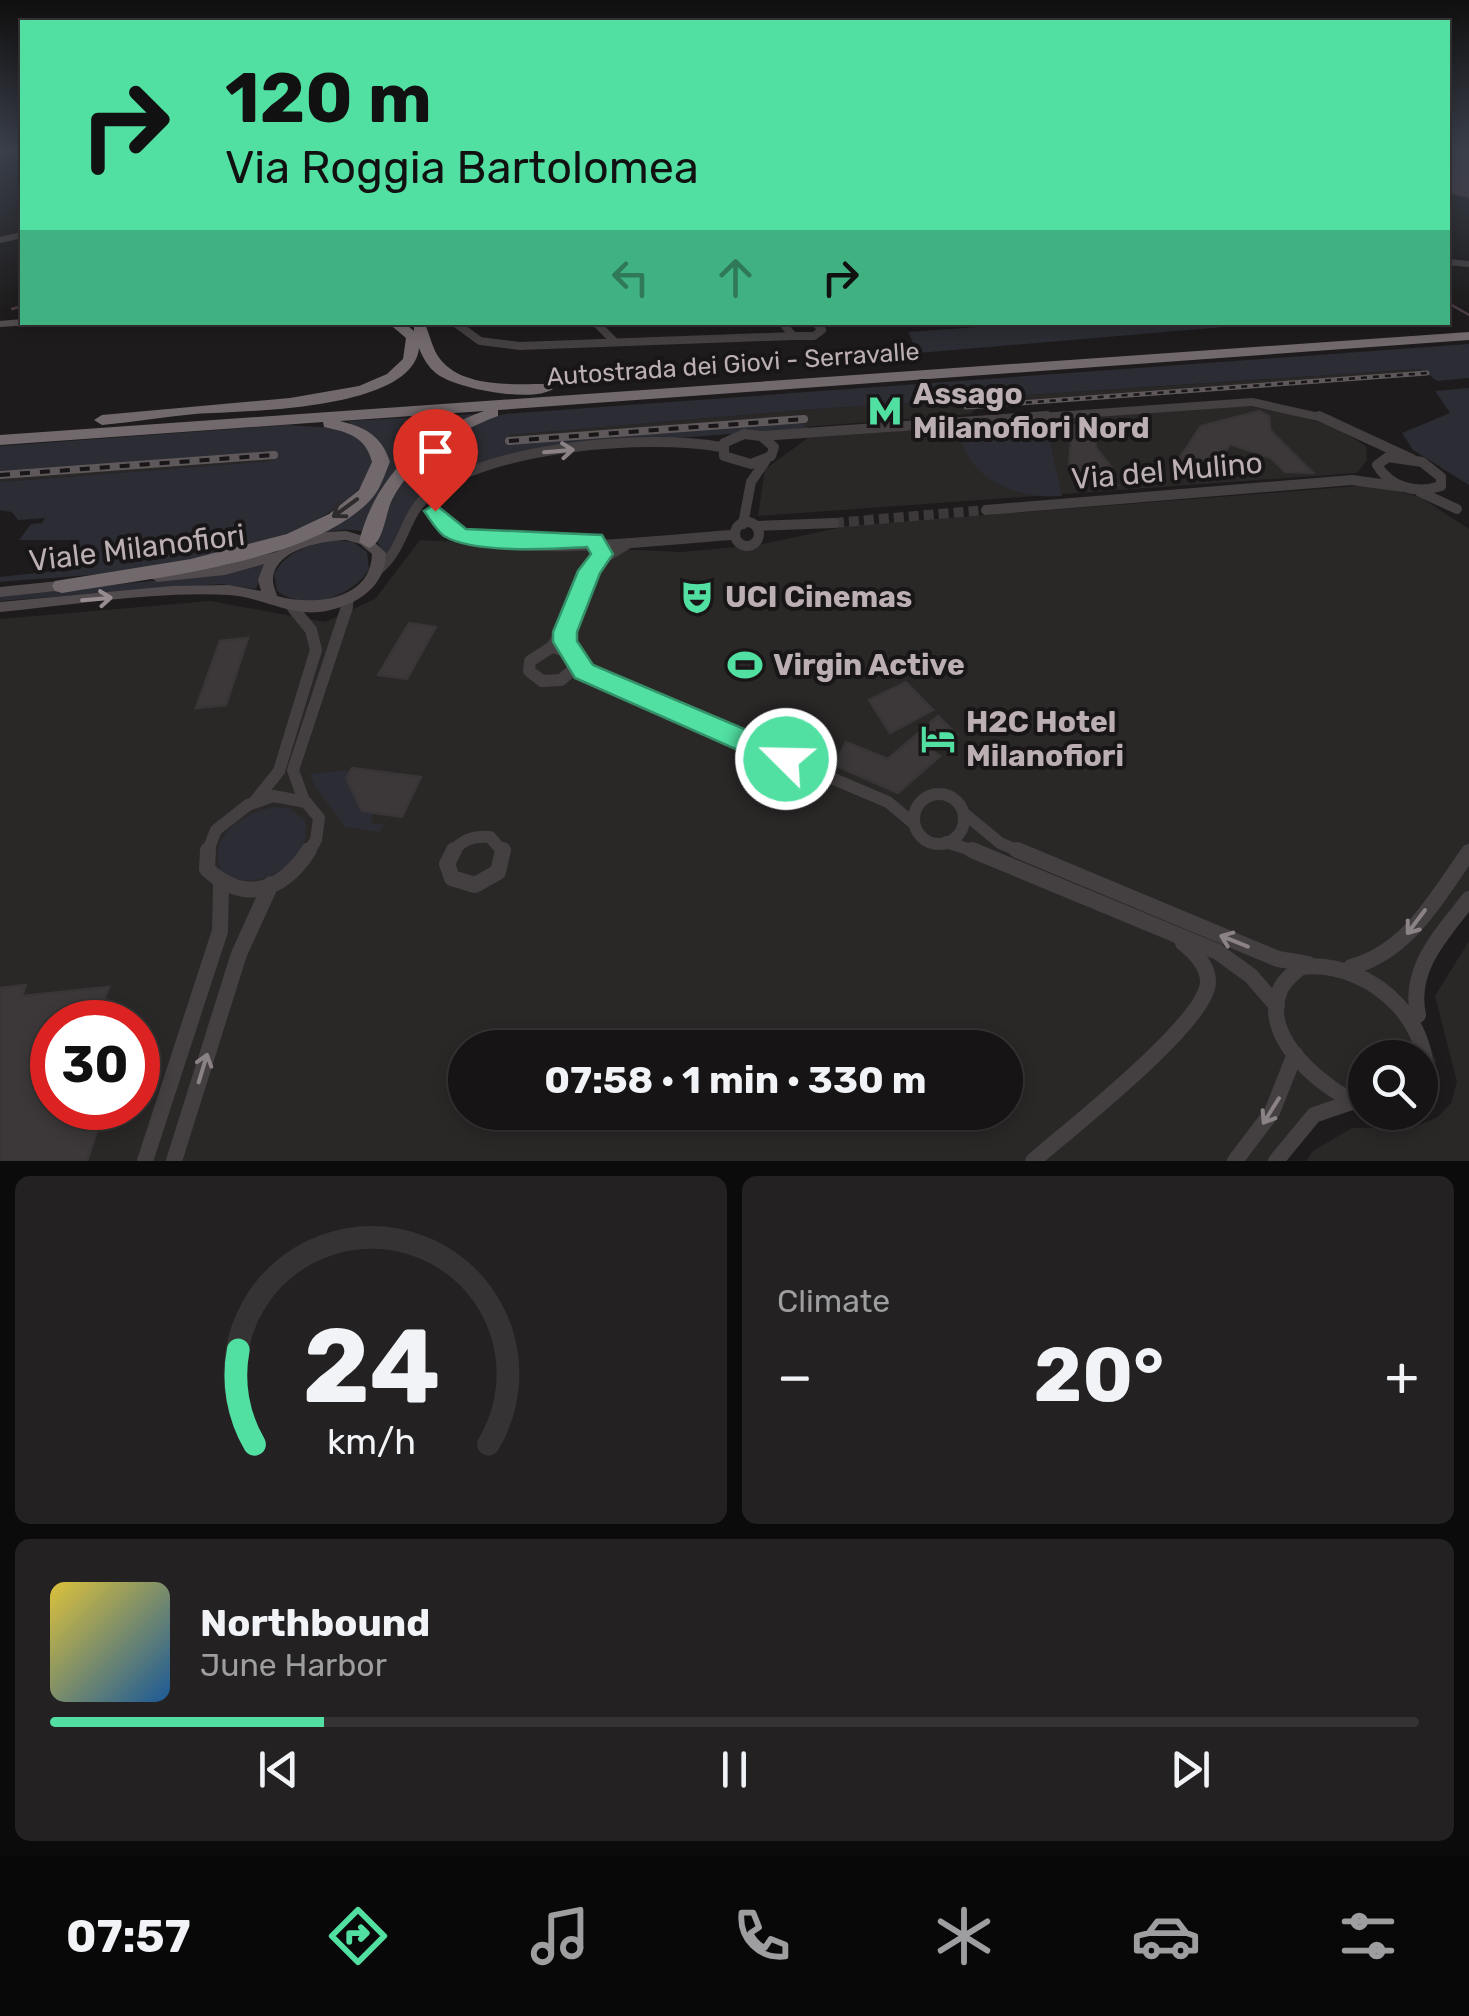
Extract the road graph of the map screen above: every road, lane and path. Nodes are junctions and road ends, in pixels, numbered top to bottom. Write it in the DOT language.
graph roads {
  1 [pos="398,325"];
  2 [pos="419,325"];
  3 [pos="457,325"];
  4 [pos="598,325"];
  5 [pos="785,325"];
  6 [pos="788,325"];
  7 [pos="819,325"];
  8 [pos="1469,326"];
  9 [pos="760,334"];
  10 [pos="793,336"];
  11 [pos="1469,336"];
  12 [pos="615,342"];
  13 [pos="539,396"];
  14 [pos="258,422"];
  15 [pos="71,423"];
  16 [pos="0,428"];
  17 [pos="807,431"];
  18 [pos="1360,435"];
  19 [pos="760,436"];
  20 [pos="0,440"];
  21 [pos="722,447"];
  22 [pos="770,456"];
  23 [pos="1412,459"];
  24 [pos="735,462"];
  25 [pos="1380,462"];
  26 [pos="465,473"];
  27 [pos="1352,480"];
  28 [pos="751,482"];
  29 [pos="1441,486"];
  30 [pos="1409,488"];
  31 [pos="1457,509"];
  32 [pos="986,510"];
  33 [pos="1469,518"];
  34 [pos="834,523"];
  35 [pos="742,524"];
  36 [pos="756,526"];
  37 [pos="798,526"];
  38 [pos="731,534"];
  39 [pos="647,538"];
  40 [pos="761,539"];
  41 [pos="594,540"];
  42 [pos="369,542"];
  43 [pos="602,554"];
  44 [pos="281,555"];
  45 [pos="378,570"];
  46 [pos="590,571"];
  47 [pos="62,586"];
  48 [pos="0,592"];
  49 [pos="270,597"];
  50 [pos="350,597"];
  51 [pos="0,607"];
  52 [pos="293,608"];
  53 [pos="565,632"];
  54 [pos="552,647"];
  55 [pos="573,656"];
  56 [pos="597,679"];
  57 [pos="562,680"];
  58 [pos="304,800"];
  59 [pos="255,801"];
  60 [pos="888,802"];
  61 [pos="917,802"];
  62 [pos="964,814"];
  63 [pos="913,823"];
  64 [pos="946,842"];
  65 [pos="1469,852"];
  66 [pos="271,884"];
  67 [pos="221,885"];
  68 [pos="1469,899"];
  69 [pos="1161,928"];
  70 [pos="1328,964"];
  71 [pos="1347,968"];
  72 [pos="1277,1006"];
  73 [pos="1421,1024"];
  74 [pos="1427,1040"];
  75 [pos="1294,1054"];
  76 [pos="1348,1099"];
  77 [pos="1348,1107"];
  78 [pos="145,1161"];
  79 [pos="174,1161"];
  80 [pos="1033,1161"];
  81 [pos="1235,1161"];
  82 [pos="1276,1161"];
  1 -- 15 [label="highway"];
  2 -- 13 [label="highway"];
  3 -- 12 [label="street"];
  4 -- 12 [label="street"];
  5 -- 9 [label="street"];
  6 -- 10 [label="street"];
  7 -- 10 [label="street"];
  8 -- 13 [label="highway, Autostrada dei Giovi - Serravalle"];
  9 -- 10 [label="street"];
  9 -- 12 [label="street"];
  11 -- 13 [label="highway, Autostrada dei Giovi - Serravalle"];
  13 -- 14 [label="highway, Autostrada dei Giovi - Serravalle"];
  13 -- 15 [label="highway, Autostrada dei Giovi - Serravalle"];
  13 -- 42 [label="highway"];
  14 -- 20 [label="highway, Autostrada dei Giovi - Serravalle"];
  14 -- 47 [label="highway, one-way"];
  15 -- 16 [label="highway, Autostrada dei Giovi - Serravalle"];
  17 -- 18 [label="street"];
  17 -- 19 [label="street"];
  17 -- 22 [label="street"];
  18 -- 23 [label="street"];
  18 -- 25 [label="street"];
  19 -- 21 [label="street"];
  19 -- 22 [label="street"];
  21 -- 24 [label="street"];
  26 -- 21 [label="street, one-way"];
  22 -- 24 [label="street"];
  22 -- 28 [label="street"];
  23 -- 25 [label="street"];
  23 -- 29 [label="street"];
  24 -- 28 [label="street"];
  25 -- 27 [label="street, Via del Mulino"];
  25 -- 30 [label="street"];
  26 -- 41 [label="street"];
  26 -- 45 [label="street"];
  27 -- 30 [label="street, Via del Mulino"];
  27 -- 32 [label="street, Via del Mulino"];
  28 -- 35 [label="street"];
  29 -- 30 [label="street"];
  29 -- 31 [label="street"];
  30 -- 31 [label="street"];
  31 -- 33 [label="street"];
  34 -- 37 [label="street"];
  35 -- 36 [label="street"];
  35 -- 38 [label="street"];
  36 -- 37 [label="street"];
  36 -- 40 [label="street"];
  37 -- 40 [label="street"];
  38 -- 39 [label="street"];
  38 -- 40 [label="street"];
  39 -- 41 [label="street"];
  39 -- 43 [label="street"];
  41 -- 43 [label="street"];
  41 -- 46 [label="street"];
  42 -- 44 [label="main road, Viale Milanofiori"];
  42 -- 45 [label="main road"];
  43 -- 46 [label="street"];
  44 -- 47 [label="main road, Viale Milanofiori"];
  44 -- 49 [label="main road, Viale Milanofiori"];
  45 -- 50 [label="main road"];
  46 -- 53 [label="street"];
  47 -- 48 [label="main road, Viale Milanofiori"];
  51 -- 49 [label="main road, Viale Milanofiori, one-way"];
  49 -- 52 [label="main road, Viale Milanofiori"];
  50 -- 52 [label="main road"];
  50 -- 58 [label="street"];
  52 -- 59 [label="street"];
  53 -- 54 [label="street"];
  53 -- 55 [label="street"];
  54 -- 55 [label="street"];
  54 -- 57 [label="street"];
  55 -- 56 [label="street"];
  55 -- 57 [label="street"];
  56 -- 57 [label="street"];
  56 -- 60 [label="street"];
  58 -- 59 [label="street"];
  58 -- 66 [label="street"];
  59 -- 67 [label="street"];
  60 -- 61 [label="street"];
  60 -- 63 [label="street"];
  61 -- 62 [label="street"];
  61 -- 63 [label="street"];
  62 -- 64 [label="street"];
  70 -- 62 [label="street, one-way"];
  63 -- 64 [label="street"];
  64 -- 69 [label="street"];
  65 -- 71 [label="street, one-way"];
  66 -- 67 [label="street"];
  79 -- 66 [label="street, one-way"];
  67 -- 78 [label="street"];
  68 -- 73 [label="street"];
  69 -- 72 [label="street"];
  69 -- 80 [label="street"];
  70 -- 71 [label="street"];
  70 -- 72 [label="street"];
  71 -- 73 [label="street"];
  72 -- 75 [label="street"];
  73 -- 74 [label="street"];
  75 -- 76 [label="street"];
  75 -- 81 [label="street, one-way"];
  77 -- 82 [label="street"];
}
